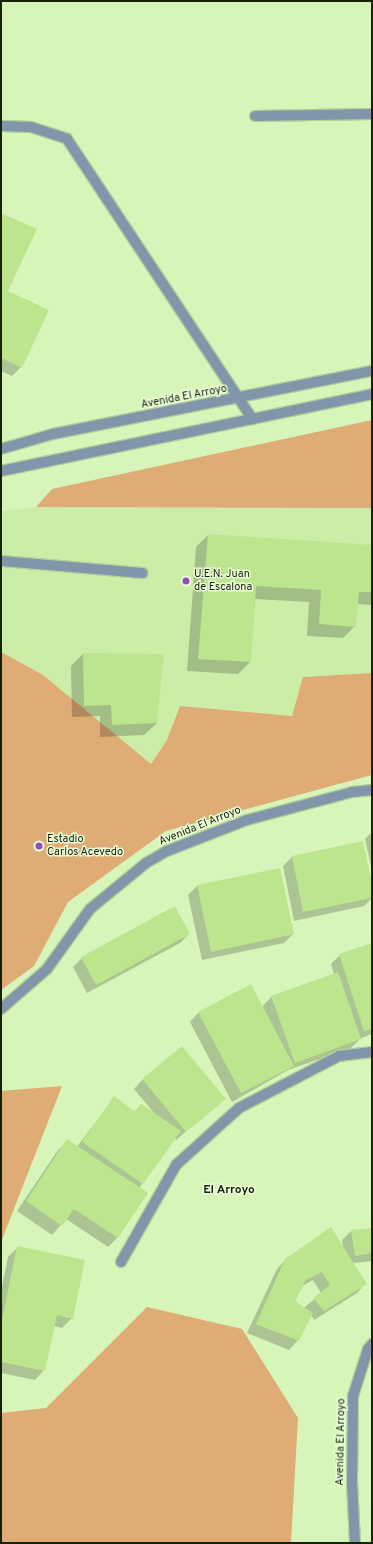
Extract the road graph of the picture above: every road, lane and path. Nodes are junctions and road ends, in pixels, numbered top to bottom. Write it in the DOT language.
graph roads {
  1 [pos="372,114"];
  2 [pos="255,116"];
  3 [pos="1,126"];
  4 [pos="372,371"];
  5 [pos="372,394"];
  6 [pos="240,398"];
  7 [pos="252,419"];
  8 [pos="1,448"];
  9 [pos="1,471"];
  10 [pos="1,561"];
  11 [pos="142,573"];
  12 [pos="372,790"];
  13 [pos="1,1009"];
  14 [pos="372,1052"];
  15 [pos="121,1262"];
  16 [pos="372,1344"];
  17 [pos="355,1543"];
  1 -- 2 [label="street"];
  3 -- 6 [label="street"];
  4 -- 6 [label="street, Avenida El Arroyo"];
  5 -- 7 [label="street"];
  6 -- 7 [label="street"];
  6 -- 8 [label="street, Avenida El Arroyo"];
  7 -- 9 [label="street"];
  10 -- 11 [label="street"];
  12 -- 13 [label="street, Avenida El Arroyo"];
  14 -- 15 [label="street"];
  16 -- 17 [label="street, Avenida El Arroyo"];
}
